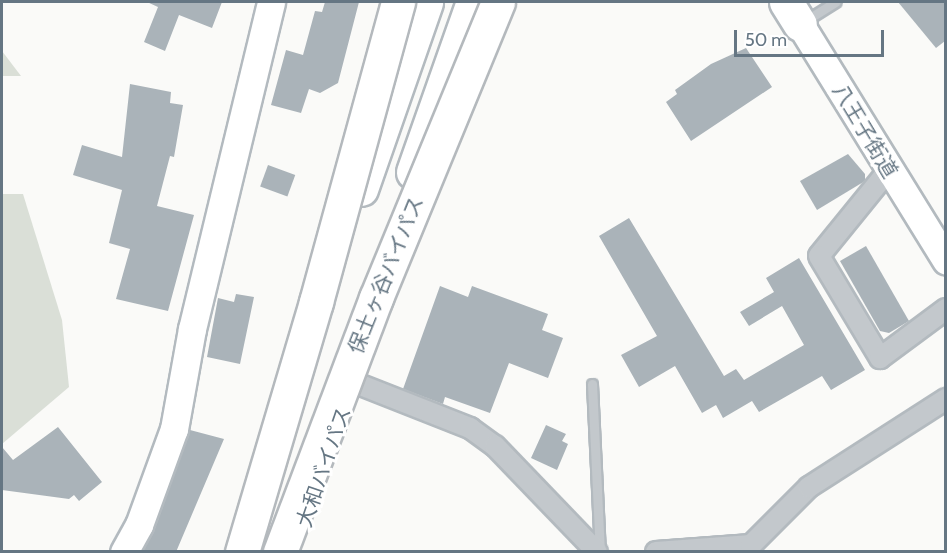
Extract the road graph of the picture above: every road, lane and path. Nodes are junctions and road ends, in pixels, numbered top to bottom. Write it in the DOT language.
graph roads {
  1 [pos="271,2"];
  2 [pos="398,2"];
  3 [pos="403,2"];
  4 [pos="426,2"];
  5 [pos="473,2"];
  6 [pos="496,2"];
  7 [pos="835,2"];
  8 [pos="793,9"];
  9 [pos="888,171"];
  10 [pos="938,231"];
  11 [pos="945,260"];
  12 [pos="945,309"];
  13 [pos="353,382"];
  14 [pos="592,384"];
  15 [pos="945,399"];
  16 [pos="261,470"];
  17 [pos="124,552"];
  18 [pos="233,552"];
  19 [pos="242,552"];
  20 [pos="280,552"];
  21 [pos="294,552"];
  22 [pos="598,552"];
  23 [pos="656,552"];
  1 -- 17 [label="street"];
  2 -- 19 [label="highway, bridge"];
  3 -- 16 [label="highway"];
  4 -- 16 [label="highway"];
  5 -- 13 [label="highway"];
  6 -- 13 [label="highway"];
  6 -- 20 [label="highway, 保土ヶ谷バイパス, bridge"];
  7 -- 8 [label="lane"];
  8 -- 9 [label="street, 八王子街道"];
  9 -- 10 [label="street, 八王子街道"];
  9 -- 12 [label="street"];
  10 -- 11 [label="street, 八王子街道"];
  13 -- 21 [label="highway, 大和バイパス"];
  13 -- 22 [label="street"];
  14 -- 22 [label="lane"];
  15 -- 23 [label="street"];
  16 -- 18 [label="highway"];
}
